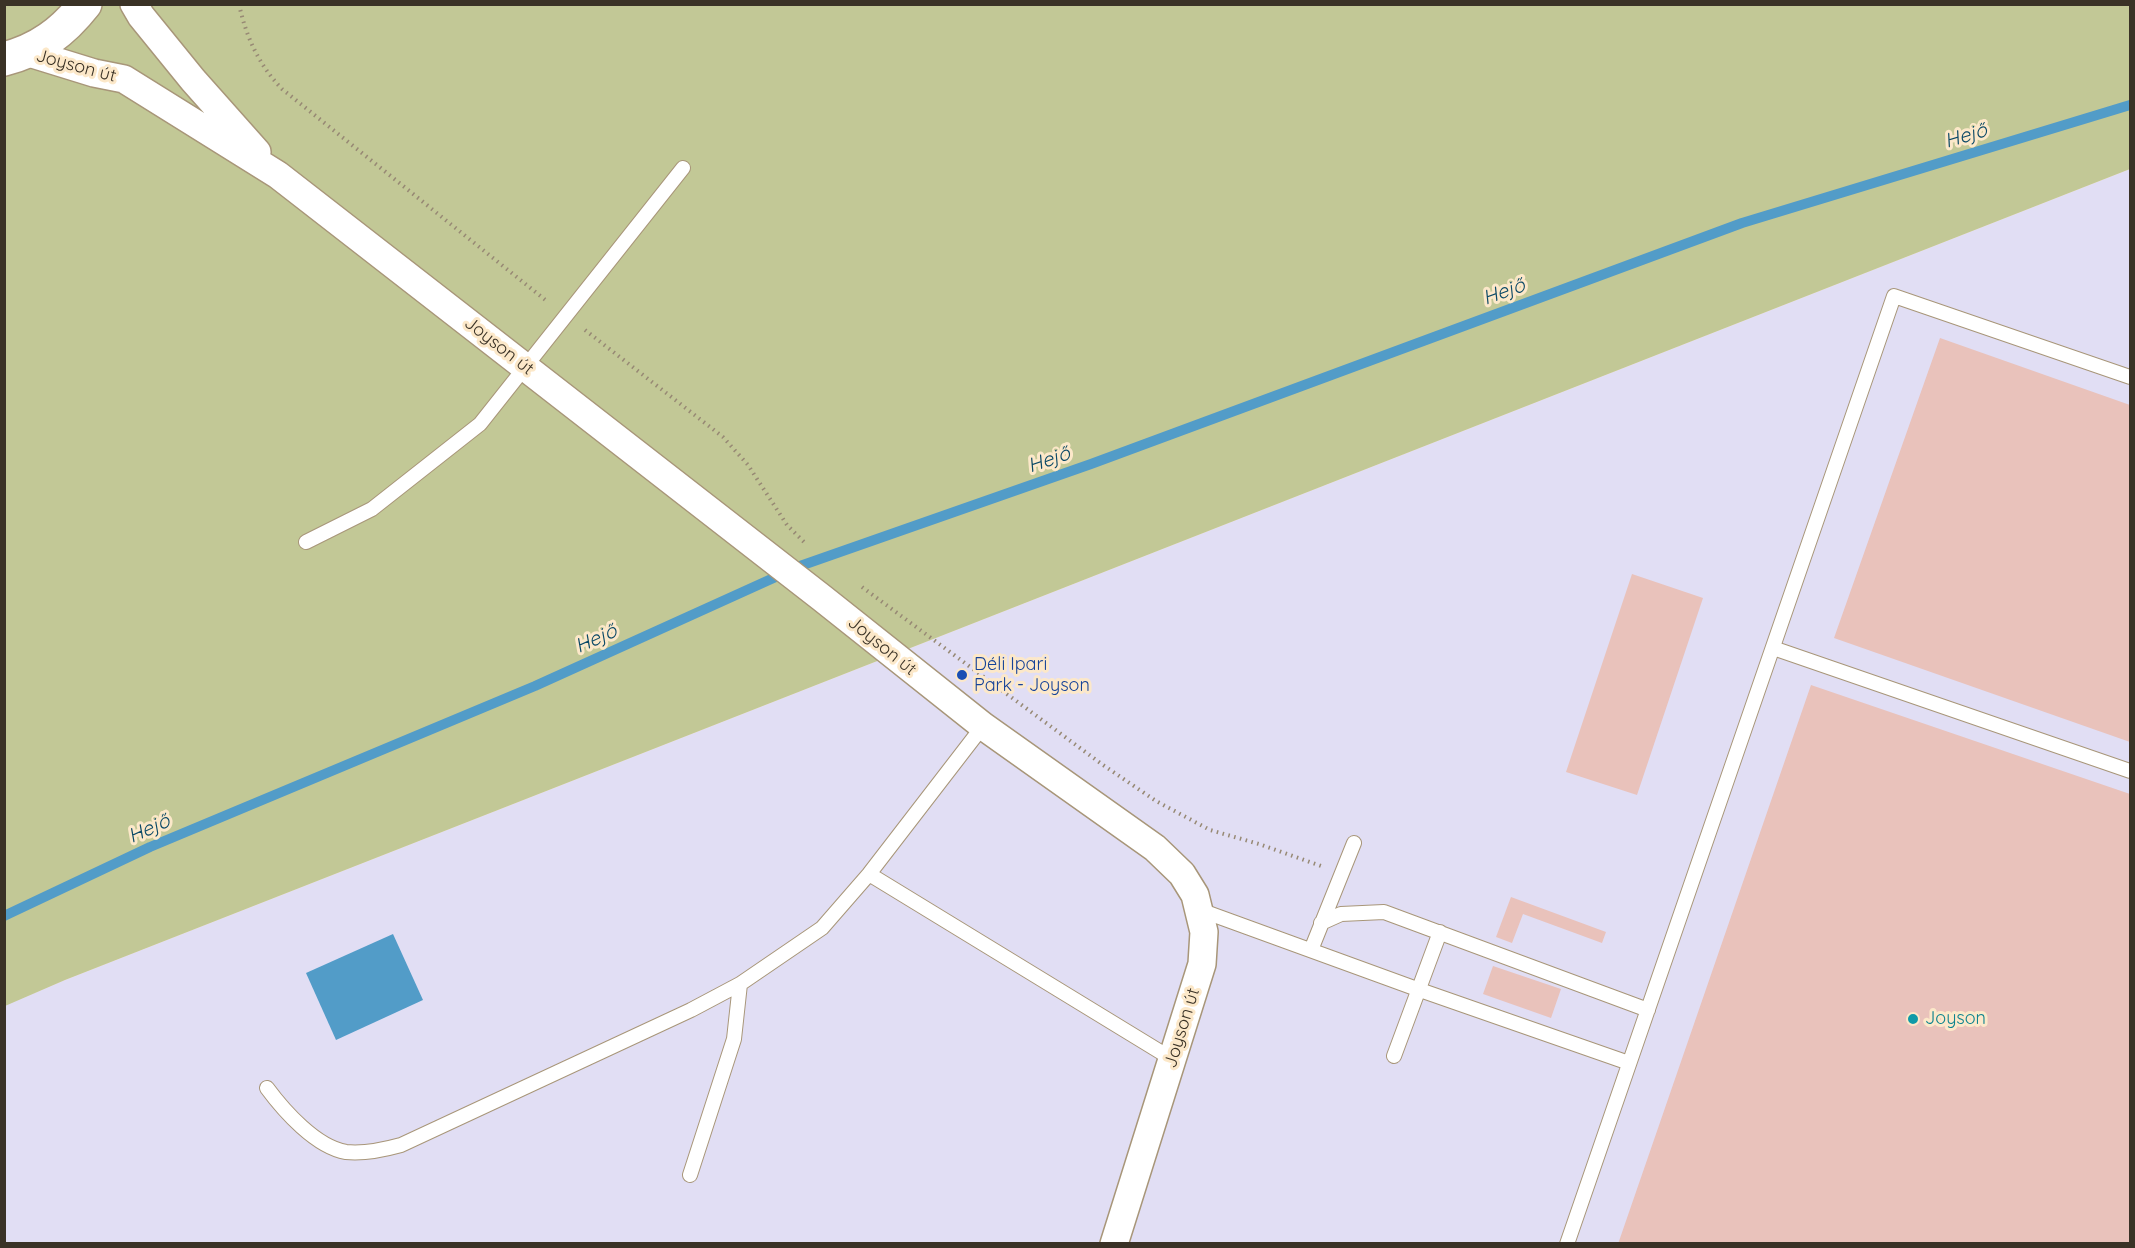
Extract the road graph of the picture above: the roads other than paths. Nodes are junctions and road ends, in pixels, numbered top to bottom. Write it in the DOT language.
graph roads {
  1 [pos="85,4"];
  2 [pos="134,4"];
  3 [pos="15,56"];
  4 [pos="683,168"];
  5 [pos="278,175"];
  6 [pos="527,368"];
  7 [pos="2130,377"];
  8 [pos="306,542"];
  9 [pos="1773,648"];
  10 [pos="982,726"];
  11 [pos="2130,771"];
  12 [pos="1354,843"];
  13 [pos="869,874"];
  14 [pos="1200,909"];
  15 [pos="1321,923"];
  16 [pos="1440,932"];
  17 [pos="1311,950"];
  18 [pos="740,984"];
  19 [pos="1417,989"];
  20 [pos="1648,1010"];
  21 [pos="1394,1056"];
  22 [pos="1173,1059"];
  23 [pos="1629,1063"];
  24 [pos="267,1088"];
  25 [pos="690,1175"];
  26 [pos="1114,1244"];
  27 [pos="1567,1244"];
  1 -- 3 [label="main road"];
  2 -- 5 [label="street, Joyson út"];
  3 -- 5 [label="street, Joyson út"];
  4 -- 6 [label="lane"];
  5 -- 6 [label="street, Joyson út"];
  6 -- 8 [label="lane"];
  6 -- 10 [label="street, Joyson út"];
  7 -- 9 [label="lane"];
  9 -- 11 [label="lane"];
  9 -- 20 [label="lane"];
  10 -- 13 [label="lane"];
  10 -- 14 [label="street, Joyson út"];
  12 -- 15 [label="lane"];
  13 -- 18 [label="lane"];
  13 -- 22 [label="lane"];
  14 -- 17 [label="lane"];
  14 -- 22 [label="street, Joyson út"];
  15 -- 16 [label="lane"];
  15 -- 17 [label="lane"];
  16 -- 19 [label="lane"];
  16 -- 20 [label="lane"];
  17 -- 19 [label="lane"];
  18 -- 24 [label="lane"];
  18 -- 25 [label="lane"];
  19 -- 21 [label="lane"];
  19 -- 23 [label="lane"];
  20 -- 23 [label="lane"];
  22 -- 26 [label="street, Joyson út"];
  23 -- 27 [label="lane"];
}
